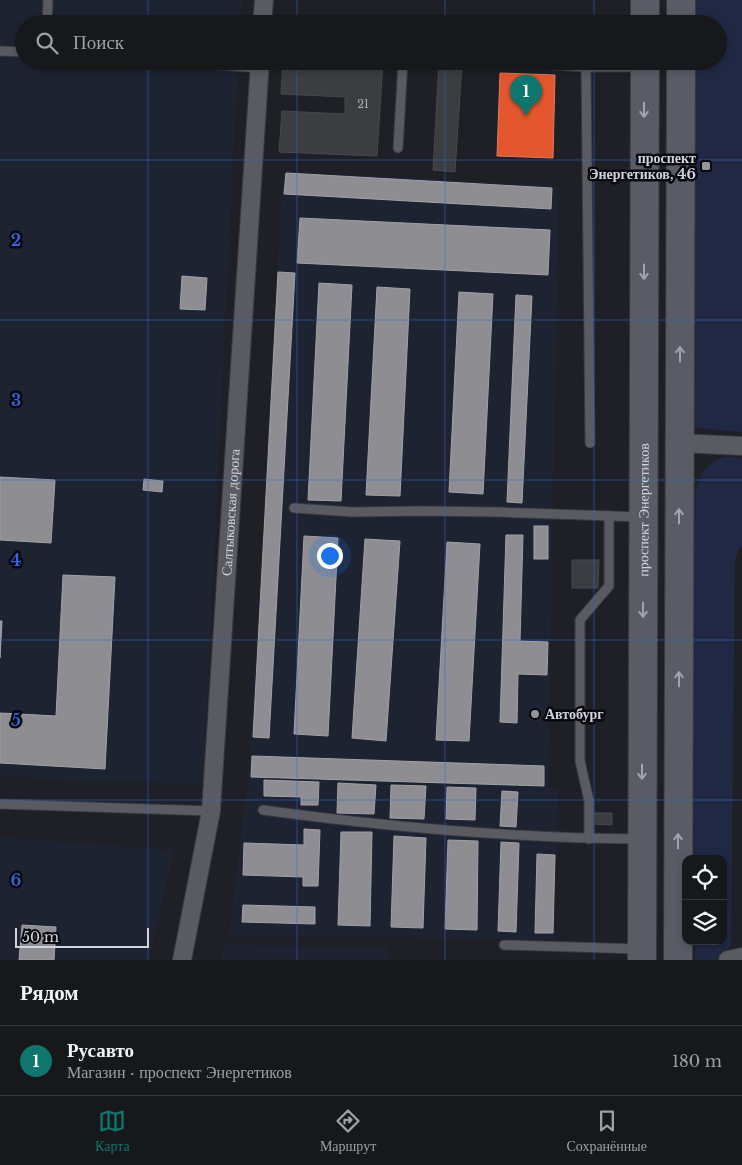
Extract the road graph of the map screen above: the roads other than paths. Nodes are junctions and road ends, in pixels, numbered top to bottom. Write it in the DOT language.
graph roads {
  1 [pos="48,0"];
  2 [pos="264,0"];
  3 [pos="645,0"];
  4 [pos="681,0"];
  5 [pos="47,15"];
  6 [pos="263,15"];
  7 [pos="645,15"];
  8 [pos="681,15"];
  9 [pos="0,51"];
  10 [pos="15,52"];
  11 [pos="260,70"];
  12 [pos="402,70"];
  13 [pos="586,70"];
  14 [pos="645,70"];
  15 [pos="681,70"];
  16 [pos="398,148"];
  17 [pos="680,442"];
  18 [pos="590,443"];
  19 [pos="742,446"];
  20 [pos="294,508"];
  21 [pos="609,516"];
  22 [pos="643,517"];
  23 [pos="0,804"];
  24 [pos="262,810"];
  25 [pos="211,811"];
  26 [pos="589,838"];
  27 [pos="642,840"];
  28 [pos="504,945"];
  29 [pos="642,955"];
  30 [pos="182,960"];
  31 [pos="678,960"];
  1 -- 5 [label="lane"];
  2 -- 6 [label="street"];
  3 -- 7 [label="main road"];
  4 -- 8 [label="main road"];
  9 -- 10 [label="lane"];
  11 -- 25 [label="street, Салтыковская дорога"];
  12 -- 16 [label="lane"];
  13 -- 18 [label="lane"];
  14 -- 22 [label="main road, проспект Энергетиков, one-way"];
  17 -- 15 [label="main road, one-way"];
  17 -- 19 [label="street"];
  31 -- 17 [label="main road, one-way"];
  20 -- 21 [label="lane"];
  21 -- 22 [label="lane"];
  21 -- 26 [label="lane"];
  22 -- 27 [label="main road, проспект Энергетиков, one-way"];
  23 -- 25 [label="lane"];
  24 -- 26 [label="lane"];
  25 -- 30 [label="street, Салтыковская дорога"];
  26 -- 27 [label="lane"];
  27 -- 29 [label="main road, проспект Энергетиков"];
  28 -- 29 [label="lane"];
}
